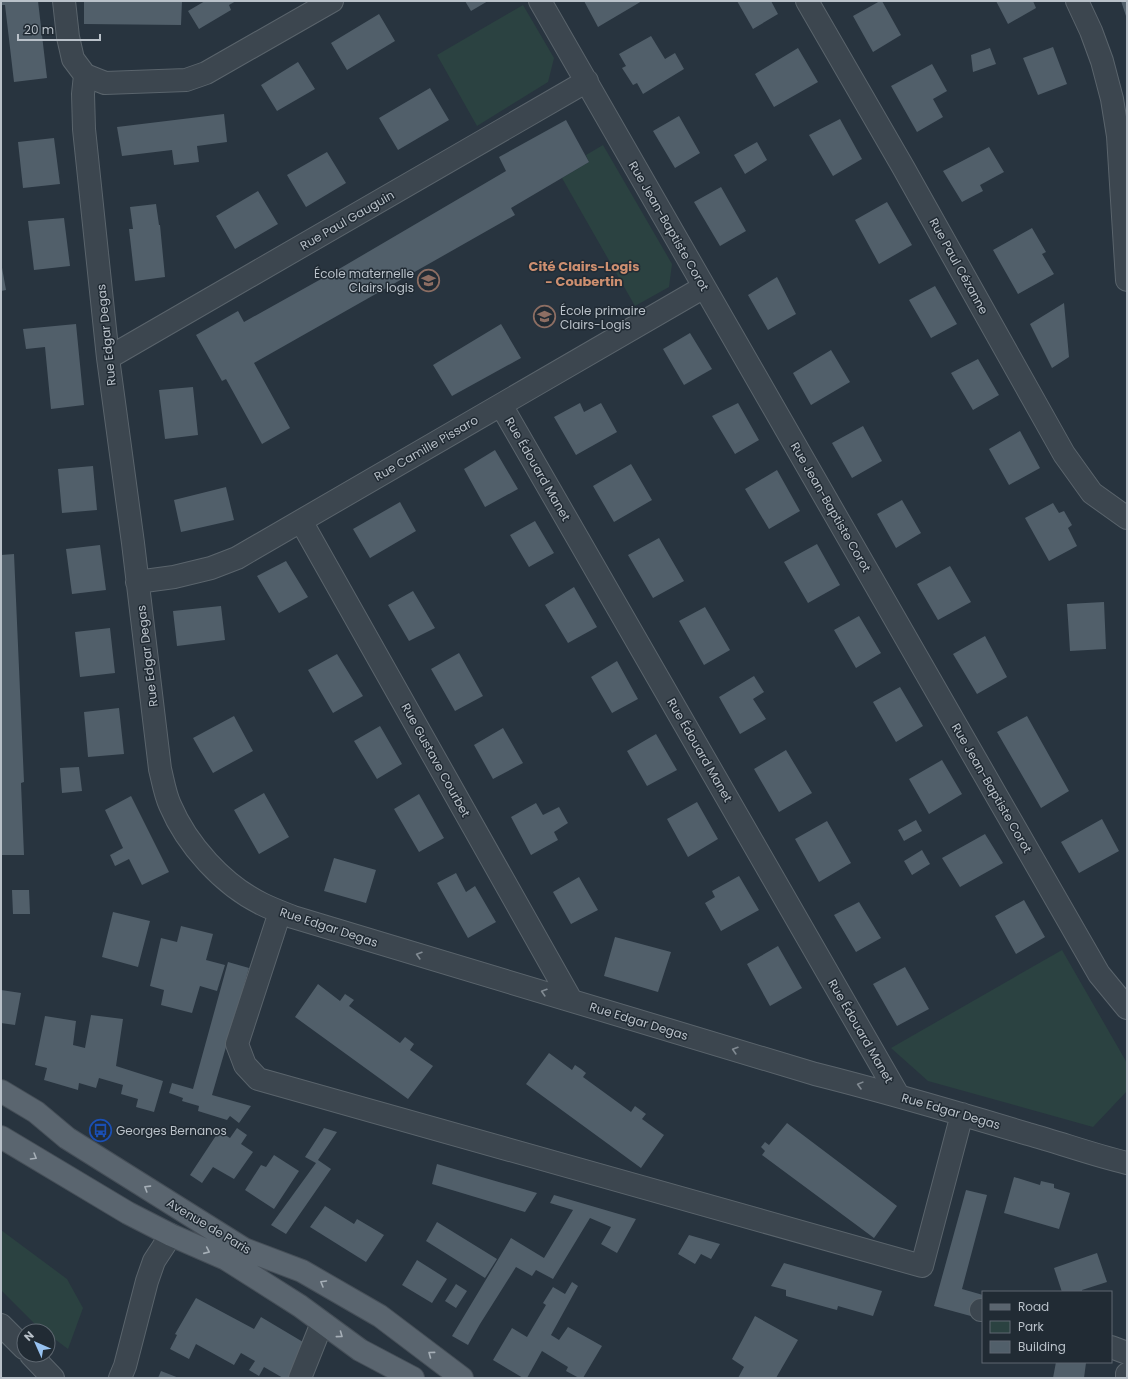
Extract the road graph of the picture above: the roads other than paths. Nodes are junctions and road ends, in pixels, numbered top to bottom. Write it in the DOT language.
graph roads {
  1 [pos="64,1"];
  2 [pos="332,1"];
  3 [pos="540,1"];
  4 [pos="807,1"];
  5 [pos="1077,1"];
  6 [pos="85,76"];
  7 [pos="587,82"];
  8 [pos="1127,280"];
  9 [pos="704,287"];
  10 [pos="108,358"];
  11 [pos="501,405"];
  12 [pos="1127,518"];
  13 [pos="301,521"];
  14 [pos="138,582"];
  15 [pos="280,912"];
  16 [pos="570,1000"];
  17 [pos="1127,1008"];
  18 [pos="3,1093"];
  19 [pos="898,1095"];
  20 [pos="962,1114"];
  21 [pos="1,1138"];
  22 [pos="1127,1163"];
  23 [pos="171,1235"];
  24 [pos="322,1323"];
  25 [pos="1,1325"];
  26 [pos="16,1340"];
  27 [pos="1112,1348"];
  28 [pos="1127,1353"];
  29 [pos="39,1363"];
  30 [pos="1127,1374"];
  31 [pos="53,1378"];
  32 [pos="120,1378"];
  33 [pos="300,1378"];
  34 [pos="413,1378"];
  35 [pos="462,1378"];
  36 [pos="1127,1378"];
  1 -- 6 [label="street"];
  2 -- 6 [label="street"];
  3 -- 7 [label="street, Rue Jean-Baptiste Corot"];
  4 -- 12 [label="street, Rue Paul Cézanne"];
  5 -- 8 [label="street"];
  6 -- 10 [label="street, Rue Edgar Degas"];
  7 -- 9 [label="street, Rue Jean-Baptiste Corot"];
  7 -- 10 [label="street, Rue Paul Gauguin"];
  9 -- 11 [label="street, Rue Camille Pissaro"];
  9 -- 17 [label="street, Rue Jean-Baptiste Corot"];
  10 -- 14 [label="street, Rue Edgar Degas"];
  11 -- 13 [label="street, Rue Camille Pissaro"];
  11 -- 19 [label="street, Rue Édouard Manet"];
  13 -- 14 [label="street, Rue Camille Pissaro"];
  13 -- 16 [label="street, Rue Gustave Courbet"];
  14 -- 15 [label="street, Rue Edgar Degas"];
  16 -- 15 [label="street, Rue Edgar Degas, one-way"];
  15 -- 20 [label="street"];
  19 -- 16 [label="street, Rue Edgar Degas, one-way"];
  35 -- 18 [label="main road, Avenue de Paris, one-way"];
  19 -- 20 [label="street, Rue Edgar Degas"];
  20 -- 22 [label="street, Rue Edgar Degas"];
  21 -- 23 [label="main road, Avenue de Paris, one-way"];
  23 -- 24 [label="main road, Avenue de Paris, one-way"];
  23 -- 32 [label="street"];
  24 -- 33 [label="street"];
  24 -- 34 [label="main road, Avenue de Paris, one-way"];
  25 -- 26 [label="street"];
  27 -- 28 [label="street"];
  29 -- 31 [label="street"];
  30 -- 36 [label="street"];
}
